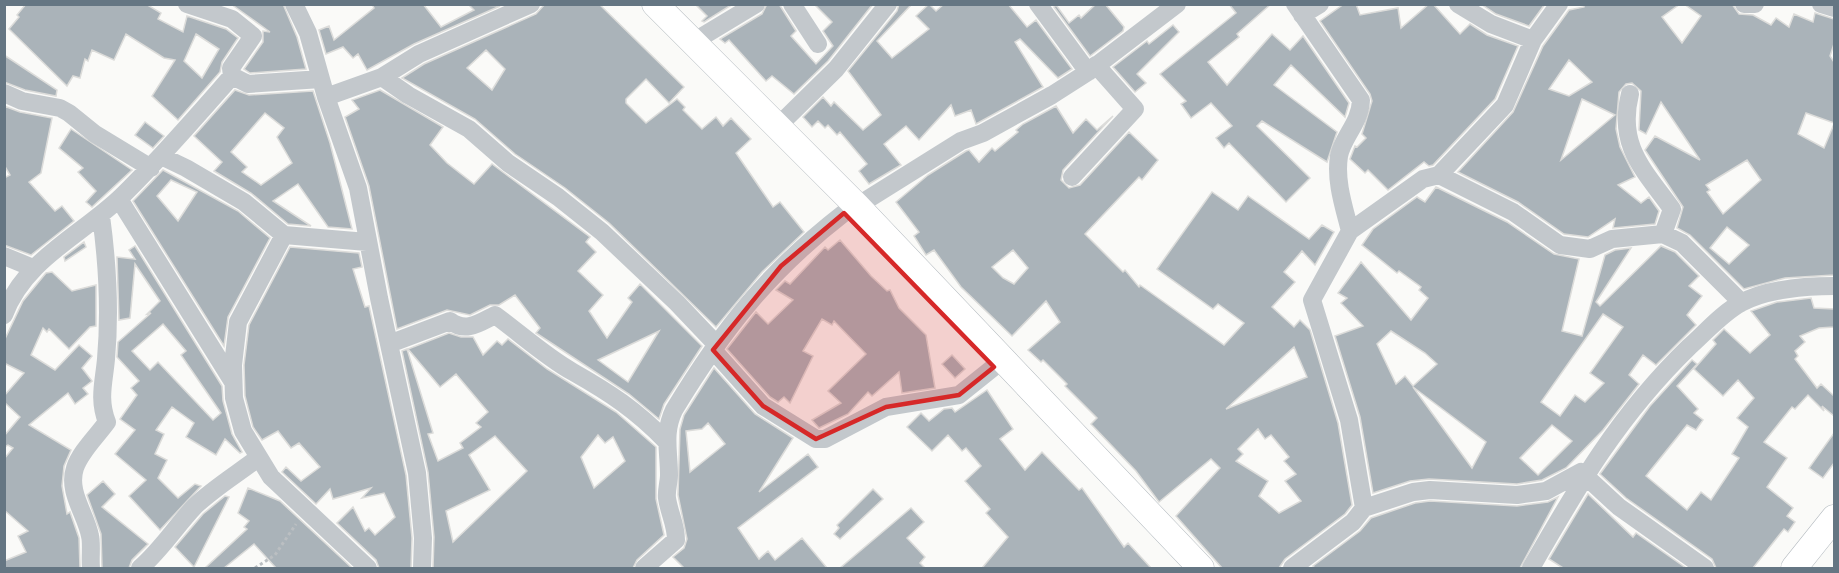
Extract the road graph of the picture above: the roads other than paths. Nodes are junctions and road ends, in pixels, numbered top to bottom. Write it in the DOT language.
graph roads {
  1 [pos="187,4"];
  2 [pos="294,4"];
  3 [pos="531,4"];
  4 [pos="634,4"];
  5 [pos="655,4"];
  6 [pos="756,4"];
  7 [pos="792,4"];
  8 [pos="888,4"];
  9 [pos="1038,4"];
  10 [pos="1177,4"];
  11 [pos="1320,4"];
  12 [pos="1458,4"];
  13 [pos="1559,4"];
  14 [pos="1744,4"];
  15 [pos="1755,4"];
  16 [pos="1821,4"];
  17 [pos="1834,8"];
  18 [pos="1298,10"];
  19 [pos="1533,40"];
  20 [pos="693,42"];
  21 [pos="818,44"];
  22 [pos="1092,68"];
  23 [pos="232,76"];
  24 [pos="382,76"];
  25 [pos="321,79"];
  26 [pos="4,93"];
  27 [pos="1630,94"];
  28 [pos="326,97"];
  29 [pos="778,126"];
  30 [pos="156,162"];
  31 [pos="1439,175"];
  32 [pos="1072,177"];
  33 [pos="119,199"];
  34 [pos="851,209"];
  35 [pos="101,216"];
  36 [pos="1350,231"];
  37 [pos="284,234"];
  38 [pos="1663,234"];
  39 [pos="368,242"];
  40 [pos="4,256"];
  41 [pos="33,268"];
  42 [pos="1834,286"];
  43 [pos="1741,303"];
  44 [pos="4,315"];
  45 [pos="389,344"];
  46 [pos="714,347"];
  47 [pos="994,367"];
  48 [pos="233,382"];
  49 [pos="666,441"];
  50 [pos="258,458"];
  51 [pos="1585,475"];
  52 [pos="1364,508"];
  53 [pos="1834,518"];
  54 [pos="1834,544"];
  55 [pos="91,568"];
  56 [pos="140,568"];
  57 [pos="368,568"];
  58 [pos="422,568"];
  59 [pos="644,568"];
  60 [pos="1178,568"];
  61 [pos="1202,568"];
  62 [pos="1292,568"];
  63 [pos="1531,568"];
  64 [pos="1705,568"];
  65 [pos="1794,568"];
  66 [pos="1814,568"];
  1 -- 23 [label="street"];
  2 -- 25 [label="street"];
  3 -- 24 [label="street"];
  4 -- 34 [label="street"];
  5 -- 20 [label="street"];
  6 -- 20 [label="street"];
  7 -- 21 [label="street"];
  8 -- 29 [label="street"];
  9 -- 22 [label="street"];
  10 -- 22 [label="street"];
  11 -- 18 [label="street"];
  12 -- 19 [label="street"];
  13 -- 19 [label="street"];
  14 -- 15 [label="street"];
  16 -- 17 [label="street"];
  18 -- 36 [label="street"];
  19 -- 31 [label="street"];
  20 -- 29 [label="street"];
  22 -- 32 [label="street"];
  22 -- 34 [label="street"];
  23 -- 25 [label="street"];
  23 -- 30 [label="street"];
  24 -- 28 [label="street"];
  24 -- 46 [label="street"];
  25 -- 28 [label="street"];
  26 -- 30 [label="street"];
  27 -- 38 [label="street"];
  28 -- 39 [label="street"];
  29 -- 34 [label="street"];
  30 -- 33 [label="street"];
  30 -- 37 [label="street"];
  31 -- 36 [label="street"];
  31 -- 38 [label="street"];
  33 -- 35 [label="street"];
  33 -- 48 [label="street"];
  34 -- 46 [label="street"];
  34 -- 47 [label="street"];
  34 -- 61 [label="street"];
  35 -- 41 [label="street"];
  35 -- 55 [label="street"];
  36 -- 52 [label="street"];
  37 -- 39 [label="street"];
  37 -- 48 [label="street"];
  38 -- 43 [label="street"];
  39 -- 45 [label="street"];
  40 -- 41 [label="street"];
  41 -- 44 [label="street"];
  42 -- 43 [label="street"];
  43 -- 51 [label="street"];
  45 -- 49 [label="street"];
  45 -- 58 [label="street"];
  46 -- 47 [label="street"];
  46 -- 49 [label="street"];
  47 -- 60 [label="street"];
  48 -- 50 [label="street"];
  49 -- 59 [label="street"];
  50 -- 56 [label="street"];
  50 -- 57 [label="street"];
  51 -- 52 [label="street"];
  51 -- 63 [label="street"];
  51 -- 64 [label="street"];
  52 -- 62 [label="street"];
  53 -- 65 [label="street"];
  54 -- 66 [label="street"];
}
